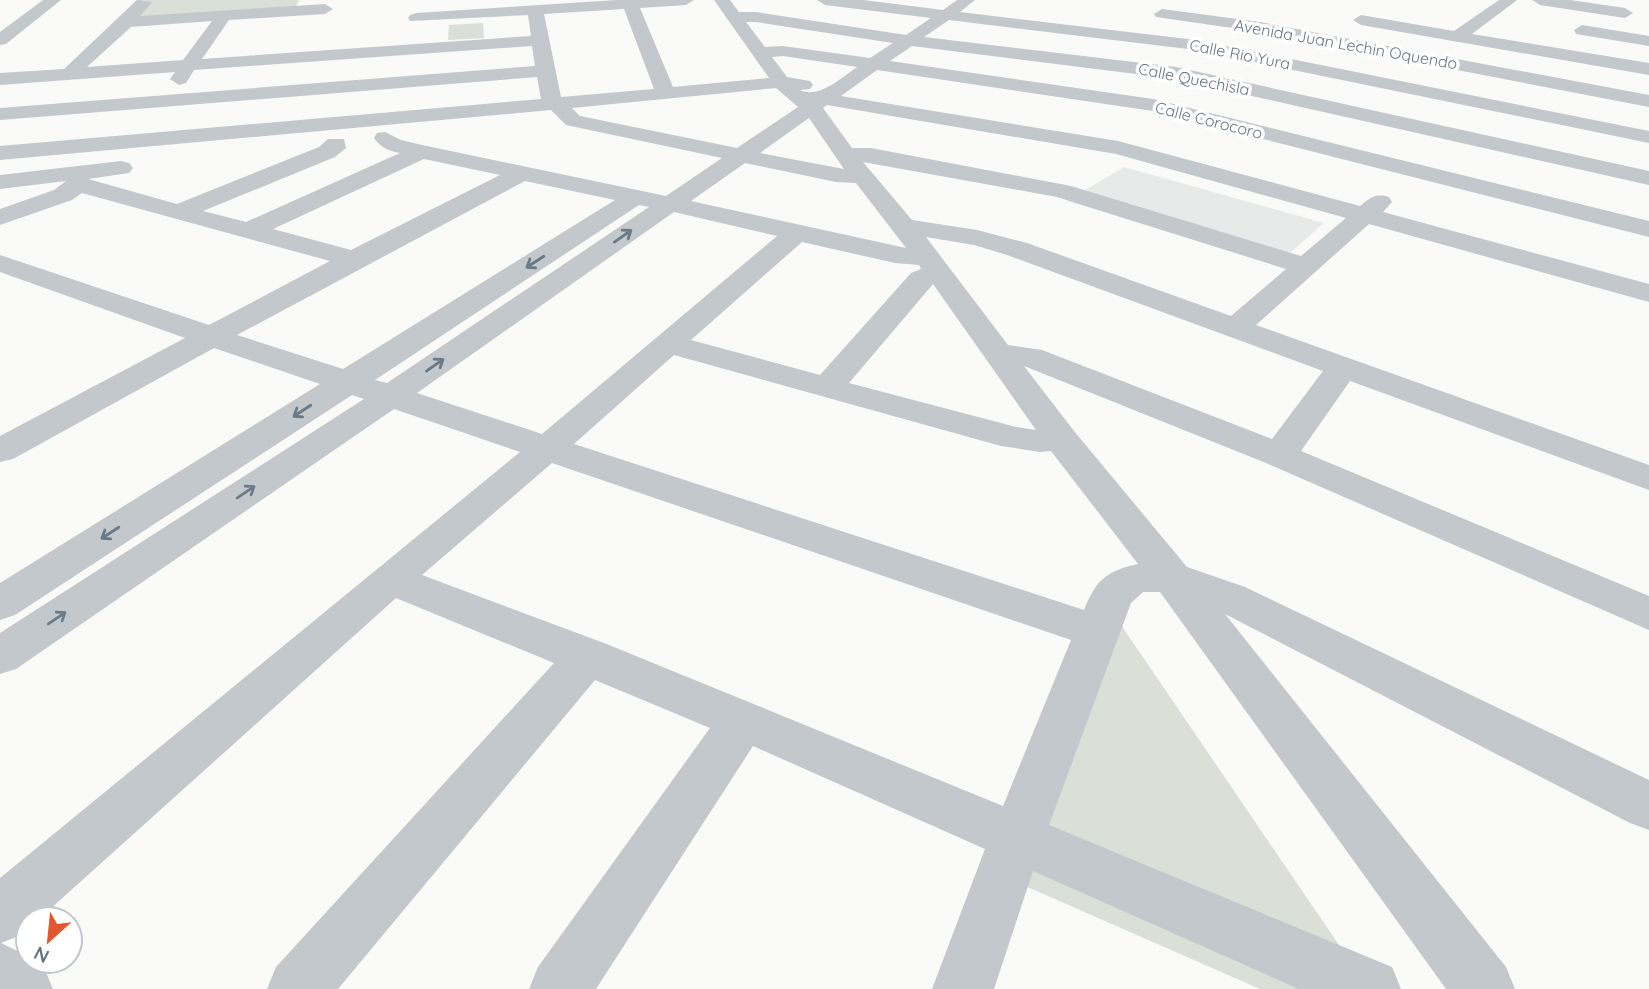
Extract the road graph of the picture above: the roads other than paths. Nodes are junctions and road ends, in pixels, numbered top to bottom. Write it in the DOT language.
graph roads {
  1 [pos="54,0"];
  2 [pos="145,0"];
  3 [pos="420,0"];
  4 [pos="686,0"];
  5 [pos="825,0"];
  6 [pos="1509,0"];
  7 [pos="1540,0"];
  8 [pos="630,4"];
  9 [pos="944,7"];
  10 [pos="728,8"];
  11 [pos="535,10"];
  12 [pos="1460,11"];
  13 [pos="1148,13"];
  14 [pos="1486,15"];
  15 [pos="1635,15"];
  16 [pos="225,16"];
  17 [pos="321,17"];
  18 [pos="1342,17"];
  19 [pos="416,18"];
  20 [pos="1513,19"];
  21 [pos="27,20"];
  22 [pos="1214,20"];
  23 [pos="0,22"];
  24 [pos="126,22"];
  25 [pos="1568,28"];
  26 [pos="1458,36"];
  27 [pos="897,38"];
  28 [pos="0,40"];
  29 [pos="540,40"];
  30 [pos="1649,41"];
  31 [pos="1196,45"];
  32 [pos="411,49"];
  33 [pos="1551,52"];
  34 [pos="307,57"];
  35 [pos="861,63"];
  36 [pos="189,66"];
  37 [pos="1649,69"];
  38 [pos="545,71"];
  39 [pos="1176,73"];
  40 [pos="68,75"];
  41 [pos="1528,78"];
  42 [pos="0,79"];
  43 [pos="797,89"];
  44 [pos="666,94"];
  45 [pos="1649,101"];
  46 [pos="163,102"];
  47 [pos="1153,105"];
  48 [pos="1496,105"];
  49 [pos="559,110"];
  50 [pos="0,114"];
  51 [pos="1458,136"];
  52 [pos="1649,137"];
  53 [pos="385,138"];
  54 [pos="132,142"];
  55 [pos="337,144"];
  56 [pos="1118,148"];
  57 [pos="269,152"];
  58 [pos="422,152"];
  59 [pos="0,153"];
  60 [pos="727,153"];
  61 [pos="146,166"];
  62 [pos="855,166"];
  63 [pos="1419,171"];
  64 [pos="524,172"];
  65 [pos="1649,178"];
  66 [pos="78,179"];
  67 [pos="0,182"];
  68 [pos="637,196"];
  69 [pos="670,204"];
  70 [pos="181,211"];
  71 [pos="1364,215"];
  72 [pos="0,217"];
  73 [pos="1649,229"];
  74 [pos="250,230"];
  75 [pos="796,232"];
  76 [pos="922,252"];
  77 [pos="354,259"];
  78 [pos="0,262"];
  79 [pos="1304,266"];
  80 [pos="1649,293"];
  81 [pos="1236,327"];
  82 [pos="210,336"];
  83 [pos="670,344"];
  84 [pos="998,354"];
  85 [pos="1344,366"];
  86 [pos="348,381"];
  87 [pos="828,386"];
  88 [pos="391,396"];
  89 [pos="9,437"];
  90 [pos="1061,439"];
  91 [pos="549,447"];
  92 [pos="1279,455"];
  93 [pos="1649,478"];
  94 [pos="390,579"];
  95 [pos="1173,579"];
  96 [pos="0,604"];
  97 [pos="1649,614"];
  98 [pos="1098,632"];
  99 [pos="0,656"];
  100 [pos="588,656"];
  101 [pos="743,720"];
  102 [pos="1649,806"];
  103 [pos="1017,837"];
  104 [pos="0,915"];
  105 [pos="0,973"];
  106 [pos="22,989"];
  107 [pos="299,989"];
  108 [pos="559,989"];
  109 [pos="963,989"];
  110 [pos="1370,989"];
  111 [pos="1484,989"];
  1 -- 21 [label="street"];
  2 -- 24 [label="street"];
  3 -- 19 [label="street"];
  4 -- 8 [label="street"];
  5 -- 9 [label="street, Calle Rio Yura"];
  6 -- 14 [label="street"];
  7 -- 15 [label="street"];
  8 -- 11 [label="street"];
  8 -- 44 [label="street"];
  9 -- 27 [label="street"];
  9 -- 31 [label="street, Calle Rio Yura"];
  10 -- 27 [label="street, Calle Quechisla"];
  10 -- 43 [label="street"];
  11 -- 19 [label="street"];
  11 -- 29 [label="street"];
  12 -- 14 [label="street"];
  13 -- 22 [label="street, Avenida Juan Lechin Oquendo"];
  14 -- 20 [label="street"];
  14 -- 26 [label="street"];
  16 -- 17 [label="street"];
  16 -- 24 [label="street"];
  16 -- 36 [label="street"];
  17 -- 34 [label="street"];
  18 -- 26 [label="street"];
  19 -- 32 [label="street"];
  21 -- 23 [label="street"];
  21 -- 28 [label="street"];
  22 -- 31 [label="street"];
  22 -- 41 [label="street, Avenida Juan Lechin Oquendo"];
  24 -- 40 [label="street"];
  25 -- 30 [label="street"];
  26 -- 33 [label="street"];
  27 -- 35 [label="street"];
  27 -- 39 [label="street, Calle Quechisla"];
  29 -- 32 [label="street"];
  29 -- 38 [label="street"];
  31 -- 39 [label="street"];
  31 -- 48 [label="street, Calle Rio Yura"];
  32 -- 34 [label="street"];
  33 -- 37 [label="street"];
  33 -- 41 [label="street"];
  34 -- 36 [label="street"];
  35 -- 43 [label="street"];
  35 -- 43 [label="street, Calle Corocoro"];
  35 -- 47 [label="street, Calle Corocoro"];
  36 -- 40 [label="street"];
  36 -- 46 [label="street"];
  38 -- 46 [label="street"];
  38 -- 49 [label="street"];
  39 -- 47 [label="street"];
  39 -- 51 [label="street, Calle Quechisla"];
  40 -- 42 [label="street"];
  41 -- 45 [label="street, Avenida Juan Lechin Oquendo"];
  41 -- 48 [label="street"];
  43 -- 44 [label="street"];
  43 -- 49 [label="street"];
  43 -- 56 [label="street"];
  43 -- 60 [label="street"];
  43 -- 62 [label="street"];
  44 -- 49 [label="street"];
  46 -- 50 [label="street"];
  46 -- 54 [label="street"];
  47 -- 56 [label="street"];
  47 -- 63 [label="street, Calle Corocoro"];
  48 -- 51 [label="street"];
  48 -- 52 [label="street, Calle Rio Yura"];
  49 -- 53 [label="street"];
  49 -- 54 [label="street"];
  49 -- 60 [label="street"];
  51 -- 63 [label="street"];
  51 -- 65 [label="street, Calle Quechisla"];
  53 -- 55 [label="street"];
  53 -- 58 [label="street"];
  54 -- 59 [label="street"];
  54 -- 66 [label="street"];
  55 -- 57 [label="street"];
  55 -- 70 [label="street"];
  56 -- 71 [label="street"];
  58 -- 64 [label="street"];
  58 -- 74 [label="street"];
  60 -- 62 [label="street"];
  60 -- 68 [label="street"];
  60 -- 69 [label="street"];
  61 -- 66 [label="street"];
  62 -- 76 [label="street"];
  62 -- 79 [label="street"];
  63 -- 71 [label="street"];
  63 -- 73 [label="street, Calle Corocoro"];
  64 -- 68 [label="street"];
  64 -- 77 [label="street"];
  66 -- 67 [label="street"];
  66 -- 70 [label="street"];
  66 -- 72 [label="street"];
  68 -- 69 [label="street"];
  68 -- 86 [label="street, one-way"];
  69 -- 75 [label="street"];
  88 -- 69 [label="street, one-way"];
  70 -- 74 [label="street"];
  71 -- 79 [label="street"];
  71 -- 80 [label="street"];
  74 -- 77 [label="street"];
  75 -- 76 [label="street"];
  75 -- 83 [label="street"];
  76 -- 81 [label="street"];
  76 -- 84 [label="street"];
  76 -- 87 [label="street"];
  77 -- 82 [label="street"];
  78 -- 82 [label="street"];
  79 -- 81 [label="street"];
  81 -- 85 [label="street"];
  82 -- 86 [label="street"];
  82 -- 89 [label="street"];
  83 -- 87 [label="street"];
  83 -- 91 [label="street"];
  84 -- 90 [label="street"];
  84 -- 92 [label="street"];
  85 -- 92 [label="street"];
  85 -- 93 [label="street"];
  86 -- 88 [label="street"];
  86 -- 96 [label="street, one-way"];
  87 -- 90 [label="street"];
  88 -- 91 [label="street"];
  99 -- 88 [label="street, one-way"];
  90 -- 95 [label="street"];
  91 -- 94 [label="street"];
  91 -- 98 [label="street"];
  92 -- 97 [label="street"];
  94 -- 100 [label="street"];
  94 -- 104 [label="street"];
  95 -- 98 [label="street"];
  95 -- 102 [label="street"];
  95 -- 111 [label="street"];
  98 -- 103 [label="street"];
  100 -- 101 [label="street"];
  100 -- 107 [label="street"];
  101 -- 103 [label="street"];
  101 -- 108 [label="street"];
  103 -- 109 [label="street"];
  103 -- 110 [label="street"];
  105 -- 106 [label="street"];
}
